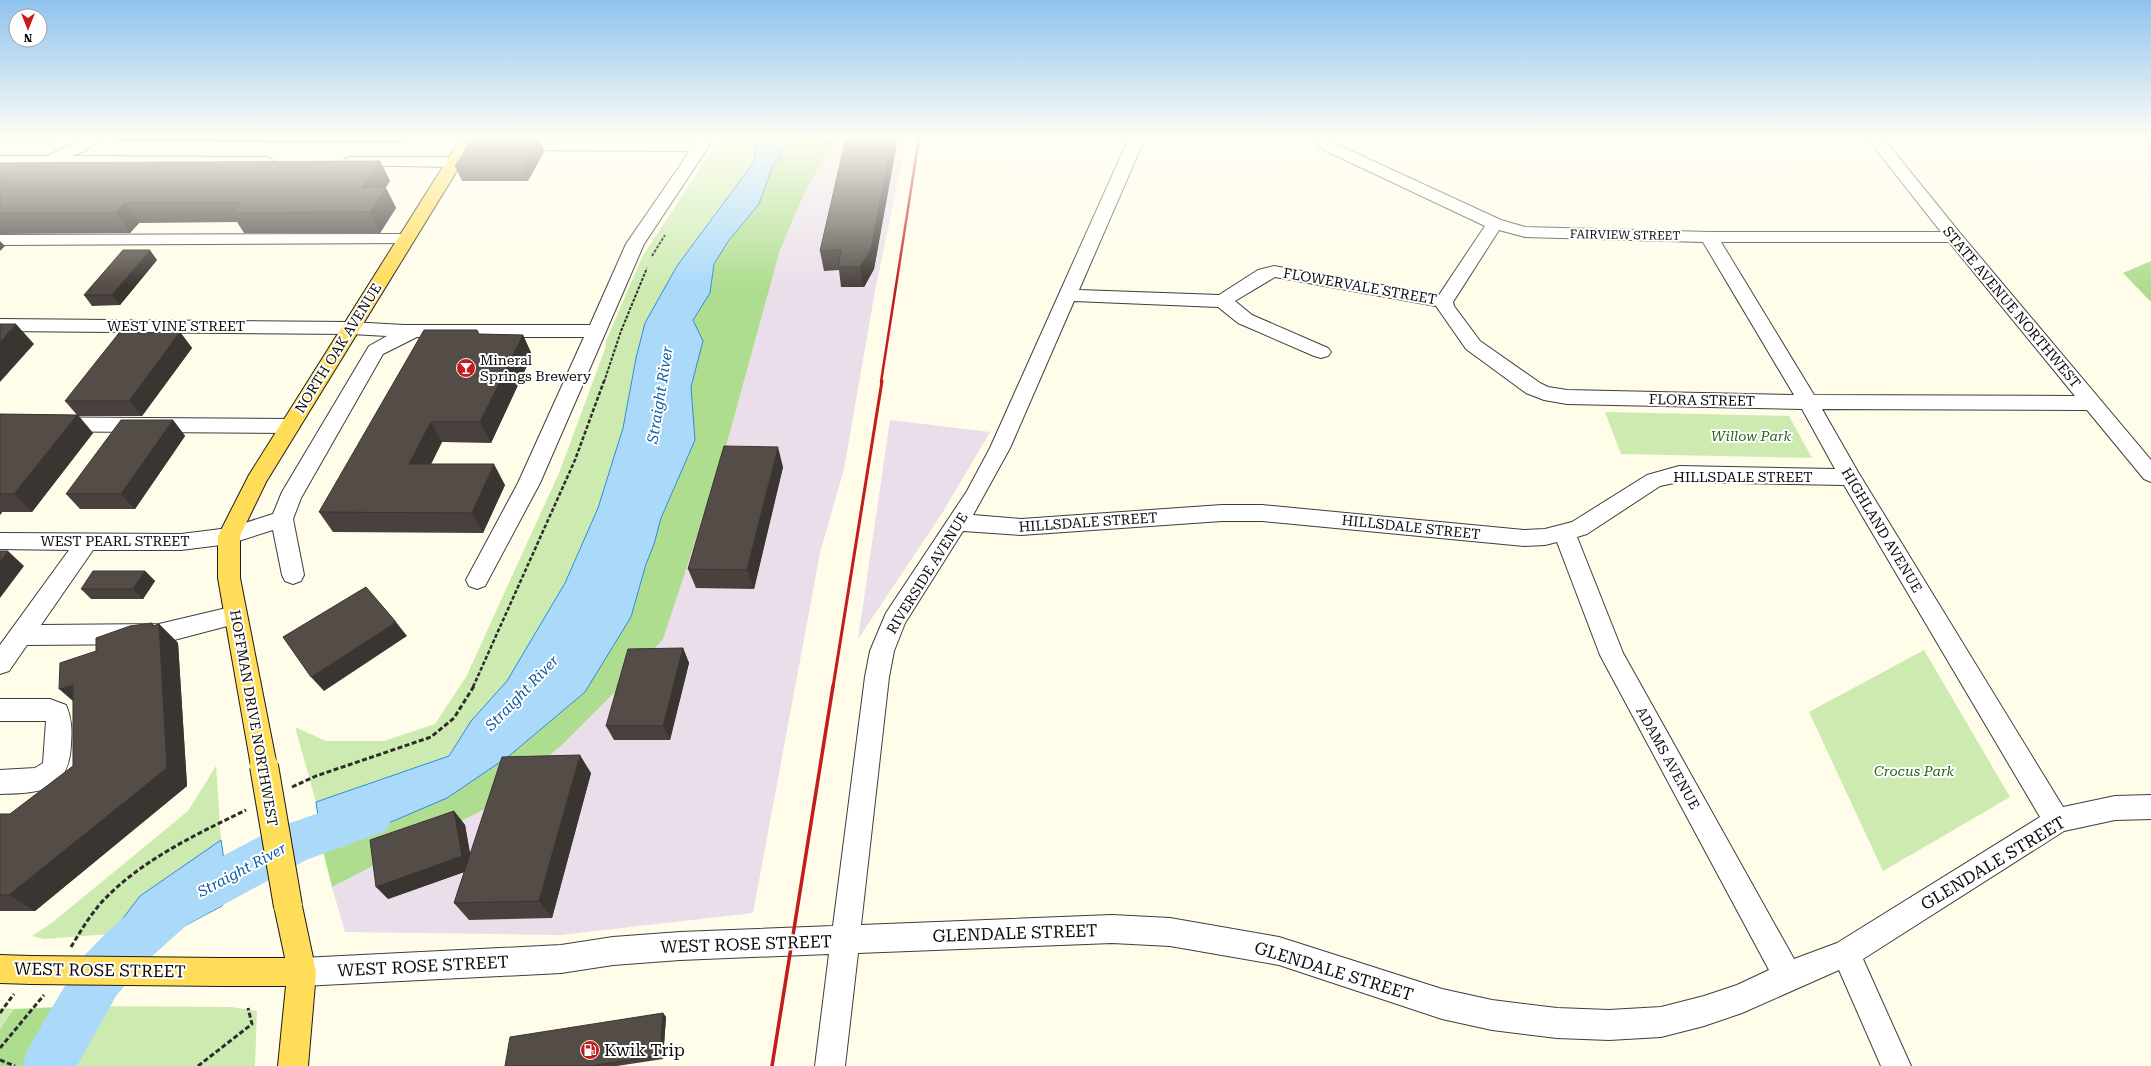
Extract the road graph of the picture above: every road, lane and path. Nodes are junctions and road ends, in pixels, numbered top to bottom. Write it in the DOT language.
graph roads {
  1 [pos="437,188"];
  2 [pos="672,188"];
  3 [pos="1114,188"];
  4 [pos="1417,188"];
  5 [pos="1915,188"];
  6 [pos="1495,224"];
  7 [pos="666,233"];
  8 [pos="1709,237"];
  9 [pos="1954,237"];
  10 [pos="0,240"];
  11 [pos="406,240"];
  12 [pos="650,259"];
  13 [pos="648,266"];
  14 [pos="1068,294"];
  15 [pos="1223,301"];
  16 [pos="1444,302"];
  17 [pos="0,325"];
  18 [pos="351,328"];
  19 [pos="419,331"];
  20 [pos="598,331"];
  21 [pos="1321,352"];
  22 [pos="1808,402"];
  23 [pos="2092,403"];
  24 [pos="0,424"];
  25 [pos="290,426"];
  26 [pos="2151,474"];
  27 [pos="1850,478"];
  28 [pos="282,519"];
  29 [pos="958,522"];
  30 [pos="1564,533"];
  31 [pos="229,536"];
  32 [pos="0,541"];
  33 [pos="87,542"];
  34 [pos="294,575"];
  35 [pos="476,580"];
  36 [pos="236,616"];
  37 [pos="8,650"];
  38 [pos="0,710"];
  39 [pos="0,782"];
  40 [pos="288,790"];
  41 [pos="252,807"];
  42 [pos="2151,807"];
  43 [pos="2057,821"];
  44 [pos="846,940"];
  45 [pos="71,948"];
  46 [pos="1846,952"];
  47 [pos="0,969"];
  48 [pos="302,972"];
  49 [pos="1788,976"];
  50 [pos="39,980"];
  51 [pos="248,1008"];
  52 [pos="0,1048"];
  53 [pos="0,1060"];
  54 [pos="15,1066"];
  55 [pos="198,1066"];
  56 [pos="293,1066"];
  57 [pos="830,1066"];
  58 [pos="1896,1066"];
  1 -- 11 [label="main road, NORTH OAK AVENUE"];
  2 -- 20 [label="street"];
  3 -- 14 [label="street, RIVERSIDE AVENUE"];
  4 -- 6 [label="street, FAIRVIEW STREET"];
  5 -- 9 [label="street, STATE AVENUE NORTHWEST"];
  6 -- 8 [label="street, FAIRVIEW STREET"];
  6 -- 16 [label="street"];
  7 -- 12 [label="path"];
  8 -- 9 [label="street, FAIRVIEW STREET"];
  8 -- 22 [label="street, HIGHLAND AVENUE"];
  9 -- 23 [label="street, STATE AVENUE NORTHWEST"];
  10 -- 11 [label="street"];
  11 -- 18 [label="main road, NORTH OAK AVENUE"];
  13 -- 40 [label="path"];
  14 -- 15 [label="street"];
  14 -- 29 [label="street, RIVERSIDE AVENUE"];
  15 -- 16 [label="street, FLOWERVALE STREET"];
  15 -- 21 [label="street"];
  16 -- 22 [label="street, FLORA STREET"];
  17 -- 18 [label="street, WEST VINE STREET"];
  18 -- 19 [label="street, WEST VINE STREET"];
  18 -- 25 [label="main road, NORTH OAK AVENUE"];
  19 -- 20 [label="street, WEST VINE STREET"];
  19 -- 28 [label="street"];
  20 -- 35 [label="street"];
  22 -- 23 [label="street, FLORA STREET"];
  22 -- 27 [label="street, HIGHLAND AVENUE"];
  23 -- 26 [label="street, STATE AVENUE NORTHWEST"];
  24 -- 25 [label="street"];
  25 -- 31 [label="main road, NORTH OAK AVENUE"];
  27 -- 30 [label="street, HILLSDALE STREET"];
  27 -- 43 [label="street, HIGHLAND AVENUE"];
  28 -- 31 [label="street, WEST PEARL STREET"];
  28 -- 34 [label="street"];
  29 -- 30 [label="street, HILLSDALE STREET"];
  29 -- 44 [label="street, RIVERSIDE AVENUE"];
  30 -- 49 [label="street, ADAMS AVENUE"];
  31 -- 33 [label="street, WEST PEARL STREET"];
  31 -- 36 [label="main road, HOFFMAN DRIVE NORTHWEST"];
  32 -- 33 [label="street, WEST PEARL STREET"];
  33 -- 37 [label="street"];
  36 -- 37 [label="street"];
  36 -- 48 [label="main road, HOFFMAN DRIVE NORTHWEST, bridge"];
  38 -- 39 [label="street"];
  41 -- 45 [label="path"];
  42 -- 43 [label="street, GLENDALE STREET"];
  43 -- 46 [label="street, GLENDALE STREET"];
  44 -- 48 [label="street, WEST ROSE STREET"];
  44 -- 49 [label="street, GLENDALE STREET"];
  44 -- 57 [label="street, RIVERSIDE AVENUE"];
  46 -- 49 [label="street, GLENDALE STREET"];
  46 -- 58 [label="street"];
  47 -- 50 [label="main road, WEST ROSE STREET"];
  48 -- 50 [label="main road, WEST ROSE STREET, bridge"];
  48 -- 56 [label="main road, HOFFMAN DRIVE NORTHWEST"];
  50 -- 52 [label="path"];
  51 -- 55 [label="path"];
  53 -- 54 [label="path"];
}
